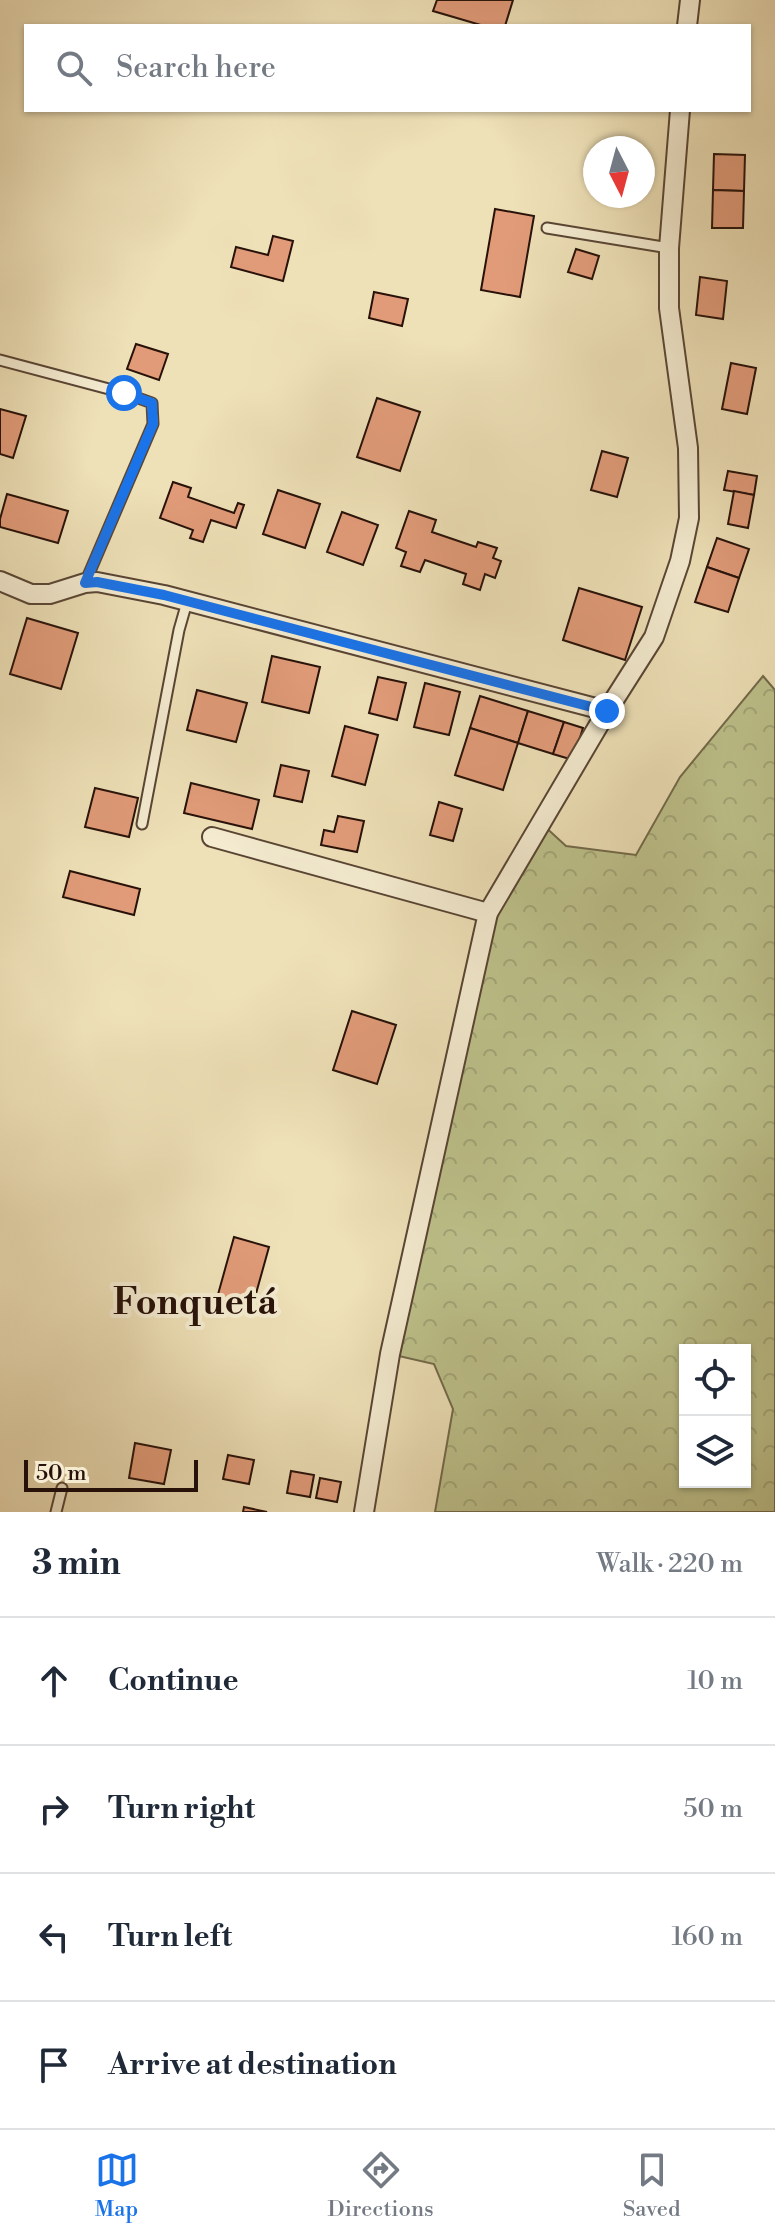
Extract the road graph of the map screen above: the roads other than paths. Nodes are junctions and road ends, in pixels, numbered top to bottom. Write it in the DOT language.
graph roads {
  1 [pos="690,0"];
  2 [pos="687,24"];
  3 [pos="680,112"];
  4 [pos="547,228"];
  5 [pos="669,248"];
  6 [pos="0,360"];
  7 [pos="0,581"];
  8 [pos="85,583"];
  9 [pos="187,602"];
  10 [pos="607,711"];
  11 [pos="142,824"];
  12 [pos="212,837"];
  13 [pos="488,913"];
  14 [pos="62,1488"];
  15 [pos="56,1512"];
  16 [pos="364,1512"];
  1 -- 2 [label="street"];
  3 -- 5 [label="street"];
  4 -- 5 [label="lane"];
  5 -- 10 [label="street"];
  6 -- 8 [label="lane"];
  7 -- 8 [label="street"];
  8 -- 9 [label="street"];
  9 -- 10 [label="street"];
  9 -- 11 [label="lane"];
  10 -- 13 [label="street"];
  12 -- 13 [label="street"];
  13 -- 16 [label="street"];
  14 -- 15 [label="lane"];
}
